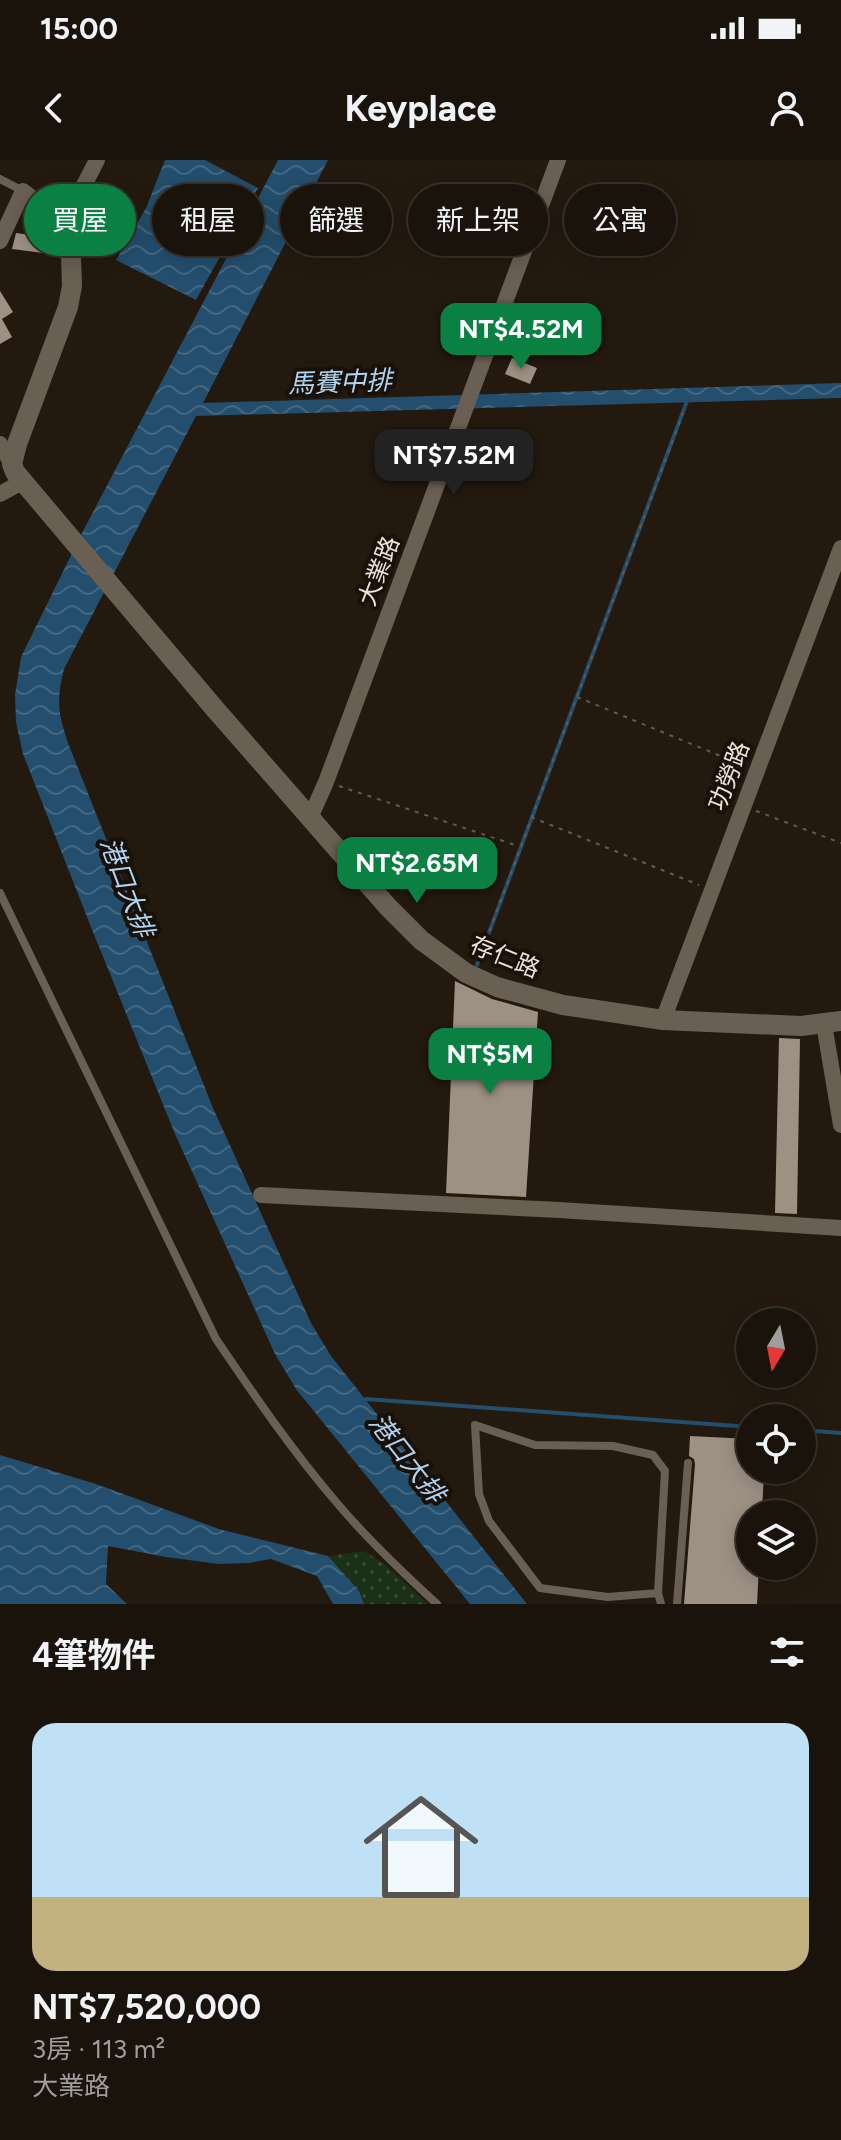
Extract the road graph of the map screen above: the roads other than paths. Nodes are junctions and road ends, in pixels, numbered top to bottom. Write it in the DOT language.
graph roads {
  1 [pos="97,160"];
  2 [pos="558,160"];
  3 [pos="0,179"];
  4 [pos="85,184"];
  5 [pos="23,191"];
  6 [pos="0,241"];
  7 [pos="71,256"];
  8 [pos="0,444"];
  9 [pos="17,473"];
  10 [pos="0,494"];
  11 [pos="841,548"];
  12 [pos="310,818"];
  13 [pos="0,893"];
  14 [pos="663,1020"];
  15 [pos="832,1022"];
  16 [pos="841,1125"];
  17 [pos="261,1195"];
  18 [pos="841,1228"];
  19 [pos="688,1463"];
  20 [pos="658,1593"];
  21 [pos="437,1604"];
  22 [pos="661,1604"];
  23 [pos="677,1604"];
  1 -- 4 [label="street"];
  2 -- 12 [label="street, 大業路"];
  3 -- 5 [label="lane"];
  5 -- 6 [label="street"];
  7 -- 9 [label="street"];
  8 -- 9 [label="street"];
  9 -- 10 [label="street"];
  9 -- 12 [label="street, 存仁路"];
  11 -- 14 [label="street, 功勞路"];
  12 -- 14 [label="street, 存仁路"];
  13 -- 21 [label="lane"];
  14 -- 15 [label="street, 存仁路"];
  15 -- 16 [label="street"];
  17 -- 18 [label="street"];
  19 -- 23 [label="lane"];
  20 -- 20 [label="lane"];
  20 -- 22 [label="lane"];
}
